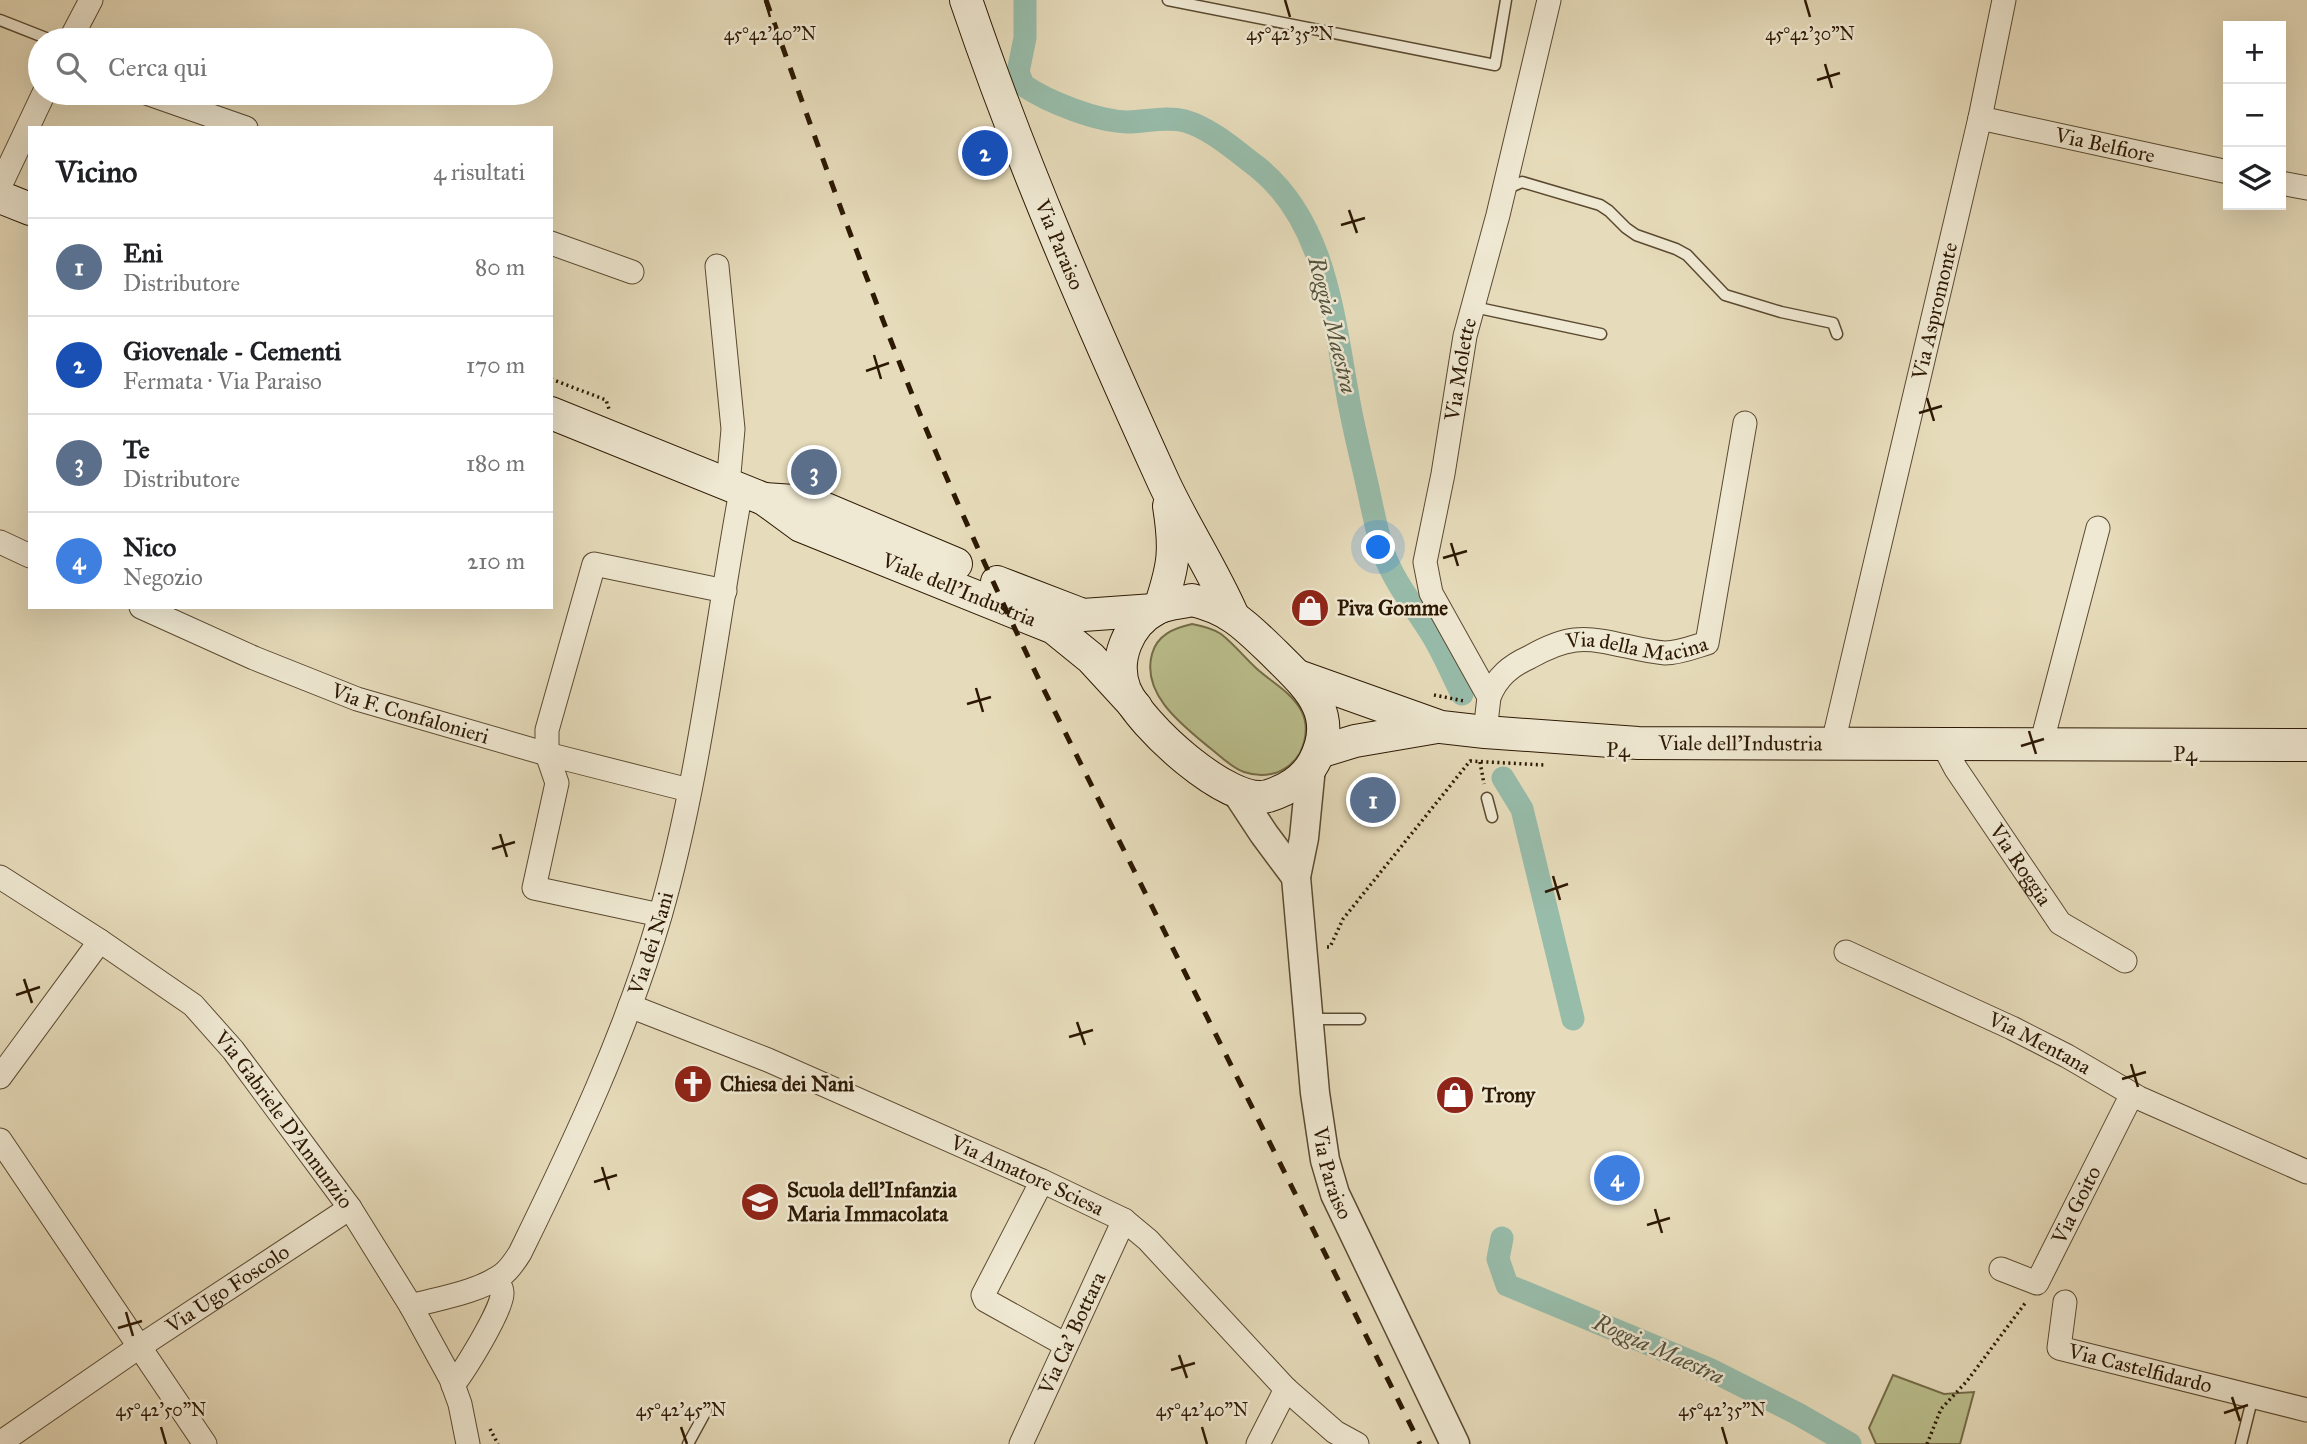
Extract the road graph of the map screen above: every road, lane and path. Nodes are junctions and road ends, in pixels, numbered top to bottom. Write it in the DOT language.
graph roads {
  1 [pos="91,0"];
  2 [pos="1168,0"];
  3 [pos="1506,0"];
  4 [pos="1549,0"];
  5 [pos="2004,0"];
  6 [pos="972,2"];
  7 [pos="0,20"];
  8 [pos="76,28"];
  9 [pos="28,31"];
  10 [pos="38,105"];
  11 [pos="180,105"];
  12 [pos="1980,118"];
  13 [pos="28,126"];
  14 [pos="240,126"];
  15 [pos="28,127"];
  16 [pos="2223,171"];
  17 [pos="2286,184"];
  18 [pos="0,186"];
  19 [pos="2307,188"];
  20 [pos="1504,191"];
  21 [pos="0,197"];
  22 [pos="28,208"];
  23 [pos="553,244"];
  24 [pos="718,266"];
  25 [pos="632,272"];
  26 [pos="1474,307"];
  27 [pos="1601,334"];
  28 [pos="1837,334"];
  29 [pos="553,414"];
  30 [pos="1745,423"];
  31 [pos="1166,487"];
  32 [pos="745,492"];
  33 [pos="2098,528"];
  34 [pos="0,542"];
  35 [pos="28,555"];
  36 [pos="725,591"];
  37 [pos="1157,608"];
  38 [pos="145,609"];
  39 [pos="1233,616"];
  40 [pos="1298,676"];
  41 [pos="1423,692"];
  42 [pos="1136,707"];
  43 [pos="1485,724"];
  44 [pos="1441,727"];
  45 [pos="1833,743"];
  46 [pos="1942,743"];
  47 [pos="2041,745"];
  48 [pos="2307,746"];
  49 [pos="547,754"];
  50 [pos="1315,760"];
  51 [pos="1551,765"];
  52 [pos="689,790"];
  53 [pos="1237,793"];
  54 [pos="1487,799"];
  55 [pos="1492,817"];
  56 [pos="0,877"];
  57 [pos="1296,877"];
  58 [pos="660,915"];
  59 [pos="100,941"];
  60 [pos="1304,948"];
  61 [pos="1846,952"];
  62 [pos="2125,961"];
  63 [pos="630,1006"];
  64 [pos="1307,1019"];
  65 [pos="1360,1019"];
  66 [pos="0,1077"];
  67 [pos="2132,1094"];
  68 [pos="0,1140"];
  69 [pos="2307,1172"];
  70 [pos="1042,1181"];
  71 [pos="350,1208"];
  72 [pos="1124,1220"];
  73 [pos="2001,1269"];
  74 [pos="494,1280"];
  75 [pos="2065,1302"];
  76 [pos="2023,1305"];
  77 [pos="411,1306"];
  78 [pos="1066,1345"];
  79 [pos="139,1347"];
  80 [pos="453,1384"];
  81 [pos="1286,1389"];
  82 [pos="2253,1396"];
  83 [pos="2307,1410"];
  84 [pos="706,1411"];
  85 [pos="0,1443"];
  86 [pos="205,1444"];
  87 [pos="468,1444"];
  88 [pos="688,1444"];
  89 [pos="1021,1444"];
  90 [pos="1258,1444"];
  91 [pos="1357,1444"];
  92 [pos="1455,1444"];
  93 [pos="1927,1444"];
  94 [pos="2241,1444"];
  1 -- 8 [label="street"];
  2 -- 3 [label="lane"];
  4 -- 20 [label="street, Via Molette"];
  5 -- 12 [label="street, Via Aspromonte"];
  6 -- 31 [label="main road, Via Paraiso"];
  7 -- 9 [label="lane"];
  10 -- 13 [label="street"];
  11 -- 14 [label="street"];
  12 -- 16 [label="street, Via Belfiore"];
  12 -- 45 [label="street, Via Aspromonte"];
  15 -- 18 [label="street"];
  17 -- 19 [label="street"];
  20 -- 26 [label="street, Via Molette"];
  20 -- 28 [label="lane"];
  21 -- 22 [label="main road"];
  23 -- 25 [label="street"];
  24 -- 32 [label="street, Via dei Nani"];
  26 -- 27 [label="lane"];
  26 -- 43 [label="street, Via Molette"];
  29 -- 32 [label="main road, Viale dell'Industria"];
  30 -- 43 [label="street, Via della Macina"];
  31 -- 37 [label="main road, Via Paraiso"];
  31 -- 39 [label="main road, Via Paraiso"];
  32 -- 36 [label="street, Via dei Nani"];
  32 -- 37 [label="main road, Viale dell'Industria"];
  32 -- 42 [label="main road, Viale dell'Industria"];
  33 -- 47 [label="street"];
  34 -- 35 [label="street"];
  36 -- 49 [label="street"];
  36 -- 52 [label="street, Via dei Nani"];
  37 -- 39 [label="main road"];
  37 -- 42 [label="main road"];
  38 -- 49 [label="street, Via F. Confalonieri"];
  39 -- 40 [label="main road"];
  40 -- 44 [label="main road, Viale dell'Industria"];
  40 -- 50 [label="main road"];
  41 -- 43 [label="path"];
  42 -- 53 [label="main road"];
  43 -- 44 [label="main road, Viale dell'Industria"];
  43 -- 45 [label="main road, Viale dell'Industria"];
  43 -- 51 [label="path"];
  43 -- 54 [label="path"];
  43 -- 60 [label="path"];
  44 -- 50 [label="main road, Viale dell'Industria"];
  45 -- 46 [label="main road, Viale dell'Industria"];
  46 -- 47 [label="main road, Viale dell'Industria"];
  46 -- 62 [label="street, Via Roggia"];
  47 -- 48 [label="main road, Viale dell'Industria"];
  49 -- 52 [label="street, Via F. Confalonieri"];
  49 -- 58 [label="street"];
  50 -- 53 [label="main road"];
  50 -- 57 [label="street, Via Paraiso"];
  52 -- 58 [label="street, Via dei Nani"];
  53 -- 57 [label="street"];
  54 -- 55 [label="lane"];
  56 -- 59 [label="street, Via Gabriele D'Annunzio"];
  57 -- 60 [label="street, Via Paraiso"];
  58 -- 63 [label="street, Via dei Nani"];
  59 -- 66 [label="street"];
  59 -- 71 [label="street, Via Gabriele D'Annunzio"];
  60 -- 64 [label="street, Via Paraiso"];
  61 -- 67 [label="street, Via Mentana"];
  63 -- 70 [label="street, Via Amatore Sciesa"];
  63 -- 74 [label="street, Via dei Nani"];
  64 -- 65 [label="lane"];
  64 -- 92 [label="street, Via Paraiso"];
  67 -- 69 [label="street, Via Mentana"];
  67 -- 73 [label="street, Via Goito"];
  68 -- 79 [label="street"];
  70 -- 72 [label="street, Via Amatore Sciesa"];
  70 -- 78 [label="street"];
  71 -- 77 [label="street, Via Gabriele D'Annunzio"];
  71 -- 79 [label="street, Via Ugo Foscolo"];
  72 -- 78 [label="street, Via Ca' Bottara"];
  72 -- 81 [label="street, Via Amatore Sciesa"];
  74 -- 77 [label="street, Via dei Nani"];
  74 -- 80 [label="street"];
  75 -- 82 [label="street, Via Castelfidardo"];
  76 -- 93 [label="path"];
  77 -- 80 [label="street, Via Gabriele D'Annunzio"];
  78 -- 89 [label="street, Via Ca' Bottara"];
  79 -- 85 [label="street, Via Ugo Foscolo"];
  79 -- 86 [label="street"];
  80 -- 87 [label="street, Via Gabriele D'Annunzio"];
  81 -- 90 [label="street"];
  81 -- 91 [label="street, Via Amatore Sciesa"];
  82 -- 83 [label="street, Via Castelfidardo"];
  82 -- 94 [label="lane"];
  84 -- 88 [label="lane"];
}
